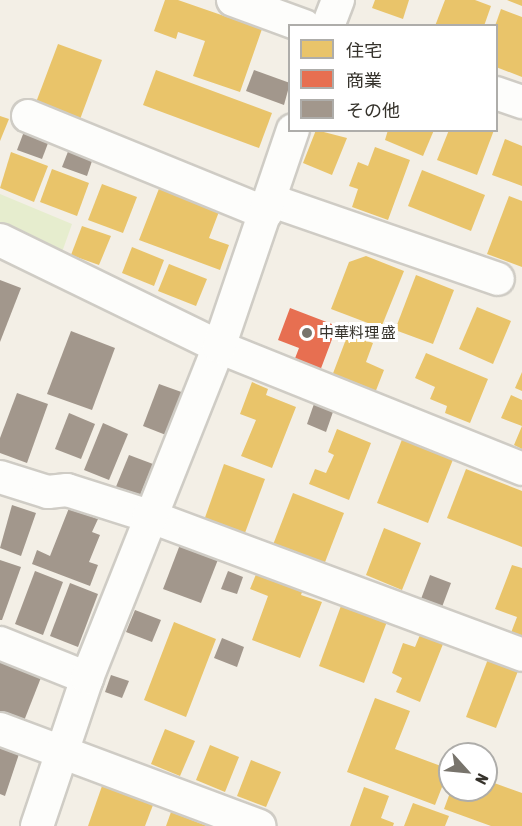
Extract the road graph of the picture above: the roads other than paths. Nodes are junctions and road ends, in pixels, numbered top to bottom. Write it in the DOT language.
graph roads {
  1 [pos="232,0"];
  2 [pos="338,0"];
  3 [pos="298,24"];
  4 [pos="329,24"];
  5 [pos="498,94"];
  6 [pos="522,102"];
  7 [pos="28,117"];
  8 [pos="292,132"];
  9 [pos="268,207"];
  10 [pos="0,240"];
  11 [pos="498,279"];
  12 [pos="219,346"];
  13 [pos="522,469"];
  14 [pos="0,477"];
  15 [pos="149,516"];
  16 [pos="0,643"];
  17 [pos="522,655"];
  18 [pos="87,678"];
  19 [pos="0,729"];
  20 [pos="61,753"];
  21 [pos="37,826"];
  22 [pos="259,826"];
  1 -- 3 [label="street"];
  2 -- 4 [label="street"];
  5 -- 6 [label="street"];
  7 -- 9 [label="street"];
  8 -- 9 [label="street"];
  9 -- 11 [label="street"];
  9 -- 12 [label="street"];
  10 -- 12 [label="street"];
  12 -- 13 [label="street"];
  12 -- 15 [label="street"];
  14 -- 15 [label="street"];
  15 -- 17 [label="street"];
  15 -- 18 [label="street"];
  16 -- 18 [label="street"];
  18 -- 20 [label="street"];
  19 -- 20 [label="street"];
  20 -- 21 [label="street"];
  20 -- 22 [label="street"];
}
